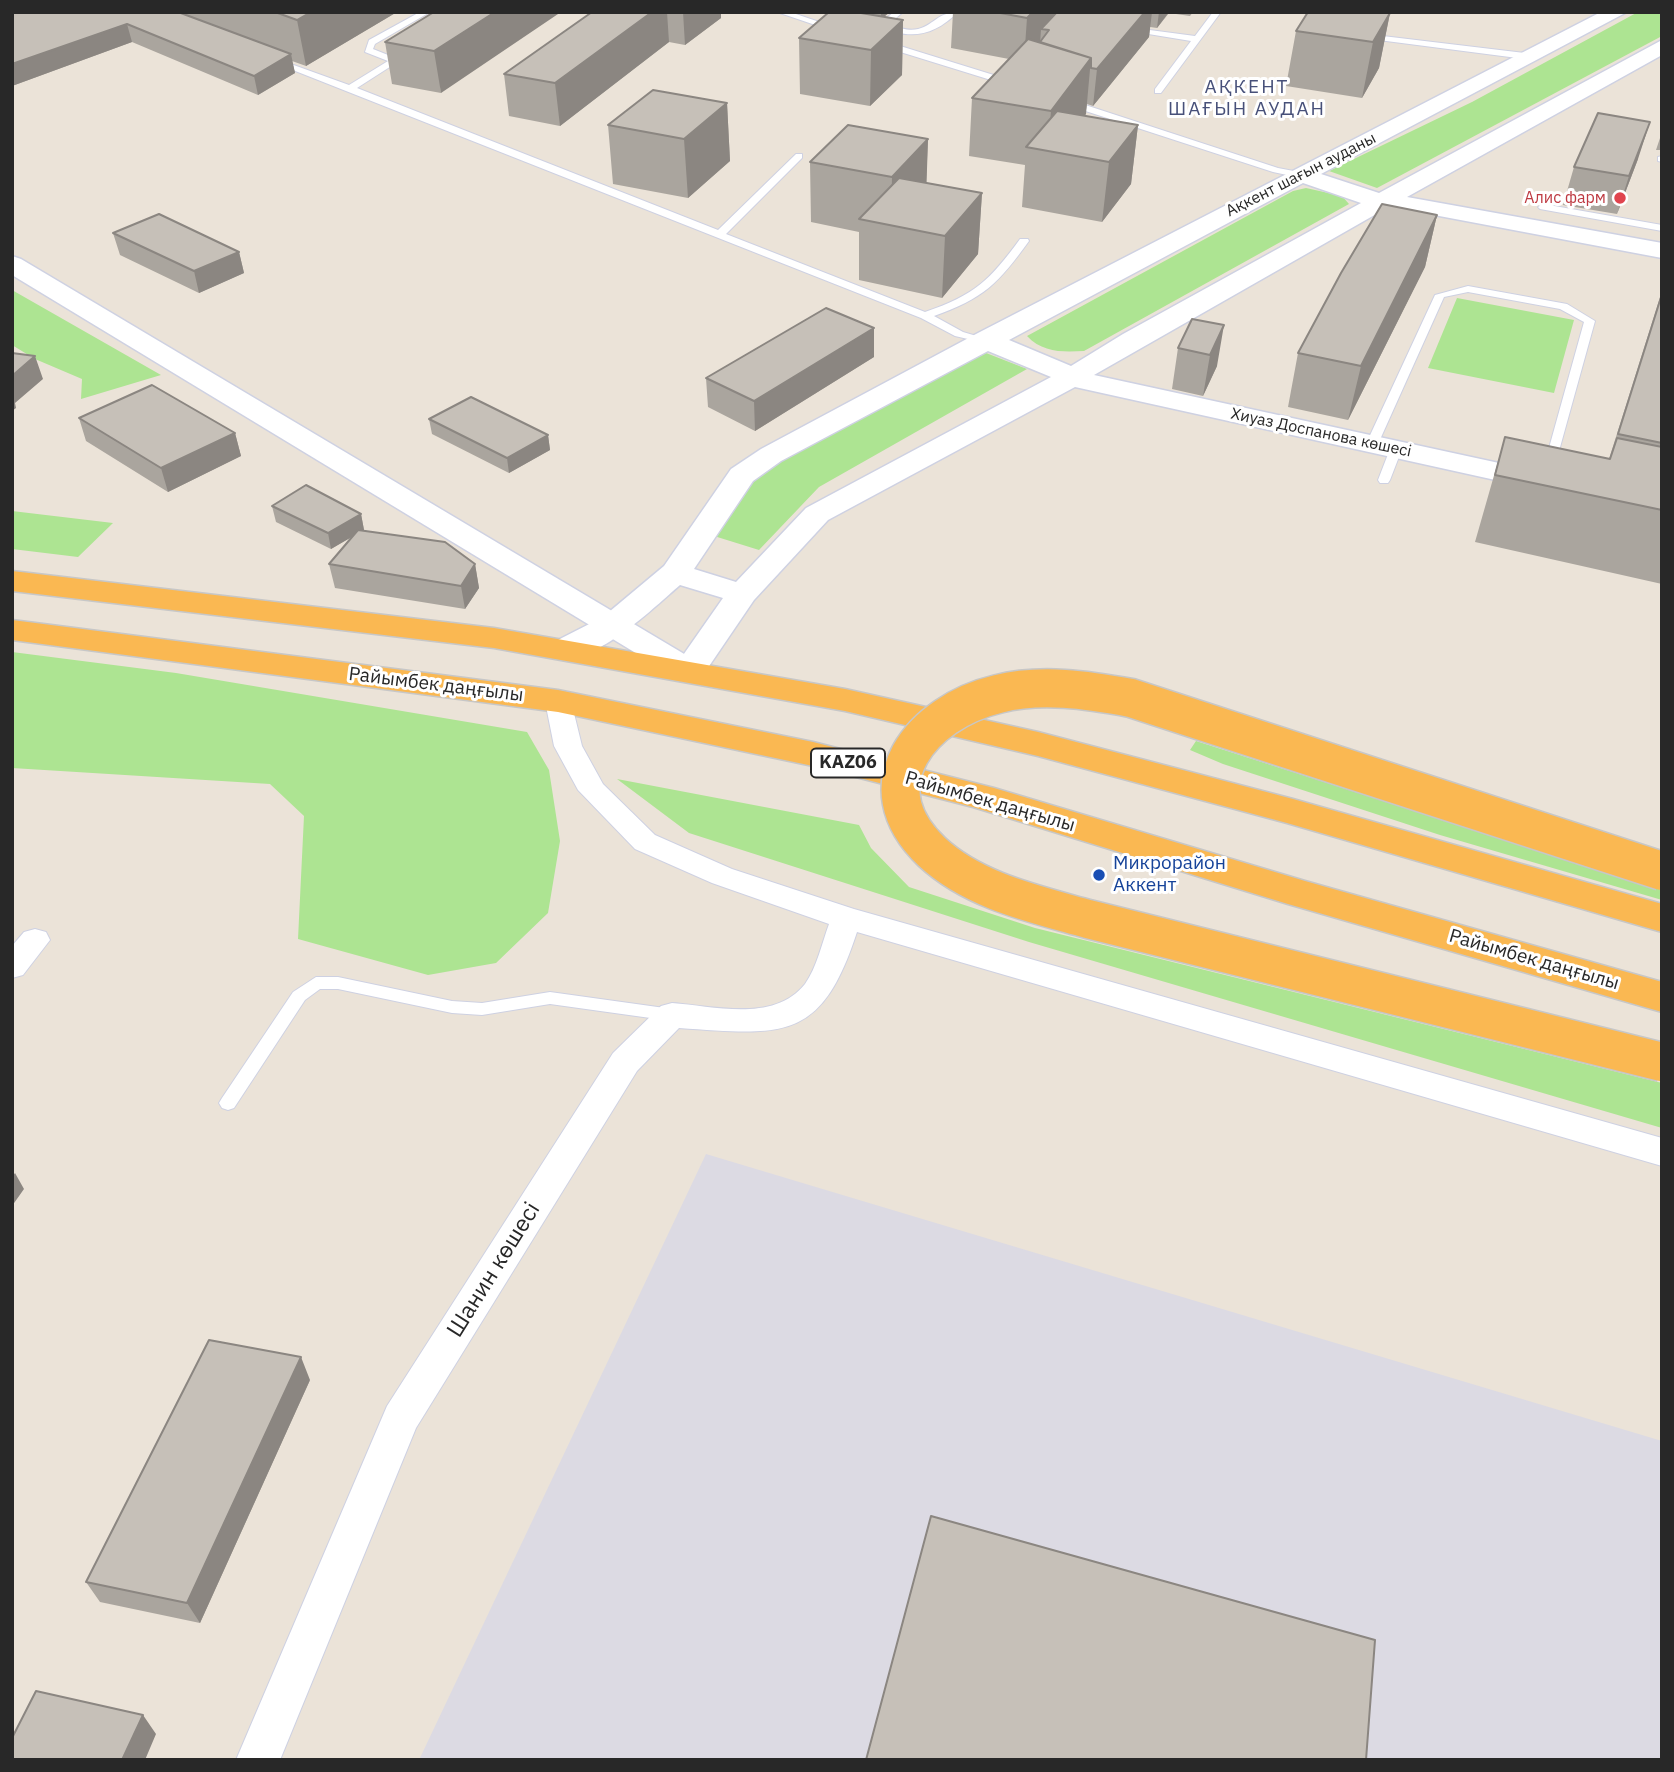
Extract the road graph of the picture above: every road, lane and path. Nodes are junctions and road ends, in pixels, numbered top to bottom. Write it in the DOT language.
graph roads {
  1 [pos="426,12"];
  2 [pos="781,12"];
  3 [pos="899,12"];
  4 [pos="954,12"];
  5 [pos="1217,12"];
  6 [pos="1617,12"];
  7 [pos="1121,28"];
  8 [pos="842,31"];
  9 [pos="1357,35"];
  10 [pos="1197,39"];
  11 [pos="880,43"];
  12 [pos="1662,47"];
  13 [pos="413,48"];
  14 [pos="1533,57"];
  15 [pos="267,59"];
  16 [pos="394,60"];
  17 [pos="1020,75"];
  18 [pos="1012,84"];
  19 [pos="350,88"];
  20 [pos="1025,88"];
  21 [pos="1158,91"];
  22 [pos="1051,97"];
  23 [pos="799,156"];
  24 [pos="1301,174"];
  25 [pos="1381,202"];
  26 [pos="1543,207"];
  27 [pos="719,235"];
  28 [pos="1659,239"];
  29 [pos="1024,241"];
  30 [pos="12,264"];
  31 [pos="925,316"];
  32 [pos="985,340"];
  33 [pos="1071,378"];
  34 [pos="1384,447"];
  35 [pos="1384,480"];
  36 [pos="1558,485"];
  37 [pos="675,573"];
  38 [pos="12,581"];
  39 [pos="742,594"];
  40 [pos="615,624"];
  41 [pos="12,630"];
  42 [pos="564,650"];
  43 [pos="689,671"];
  44 [pos="558,701"];
  45 [pos="1662,871"];
  46 [pos="846,918"];
  47 [pos="1662,918"];
  48 [pos="35,940"];
  49 [pos="12,967"];
  50 [pos="1662,997"];
  51 [pos="673,1015"];
  52 [pos="1662,1062"];
  53 [pos="228,1103"];
  54 [pos="1662,1152"];
  55 [pos="258,1760"];
  1 -- 16 [label="lane"];
  2 -- 8 [label="lane"];
  3 -- 4 [label="lane"];
  5 -- 10 [label="lane"];
  6 -- 14 [label="street, Ақкент шағын ауданы"];
  7 -- 10 [label="lane"];
  9 -- 14 [label="lane"];
  10 -- 21 [label="lane"];
  11 -- 18 [label="lane"];
  12 -- 25 [label="street"];
  13 -- 16 [label="lane"];
  14 -- 24 [label="street, Ақкент шағын ауданы"];
  15 -- 19 [label="lane"];
  16 -- 19 [label="lane"];
  17 -- 18 [label="lane"];
  18 -- 20 [label="lane"];
  19 -- 27 [label="lane"];
  22 -- 24 [label="lane"];
  23 -- 27 [label="lane"];
  24 -- 25 [label="street"];
  24 -- 32 [label="street, Ақкент шағын ауданы"];
  25 -- 28 [label="street"];
  25 -- 33 [label="street"];
  26 -- 28 [label="lane"];
  27 -- 31 [label="lane"];
  29 -- 31 [label="lane"];
  30 -- 40 [label="street"];
  31 -- 32 [label="lane"];
  32 -- 33 [label="street, Хиуаз Доспанова көшесі"];
  32 -- 37 [label="street, Ақкент шағын ауданы"];
  33 -- 34 [label="street, Хиуаз Доспанова көшесі"];
  33 -- 39 [label="street"];
  34 -- 35 [label="lane"];
  34 -- 36 [label="street, Хиуаз Доспанова көшесі"];
  34 -- 36 [label="lane"];
  37 -- 39 [label="street"];
  37 -- 40 [label="street, Ақкент шағын ауданы"];
  38 -- 42 [label="highway"];
  39 -- 43 [label="street"];
  40 -- 42 [label="street, Ақкент шағын ауданы"];
  40 -- 43 [label="street"];
  41 -- 44 [label="highway, Райымбек даңғылы / KАZ06"];
  42 -- 43 [label="highway"];
  43 -- 47 [label="highway"];
  44 -- 46 [label="street"];
  44 -- 50 [label="highway, Райымбек даңғылы / KАZ06"];
  45 -- 52 [label="highway, bridge"];
  46 -- 51 [label="street"];
  46 -- 54 [label="street"];
  48 -- 49 [label="street"];
  51 -- 53 [label="lane"];
  51 -- 55 [label="street, Шанин көшесі"];
}
